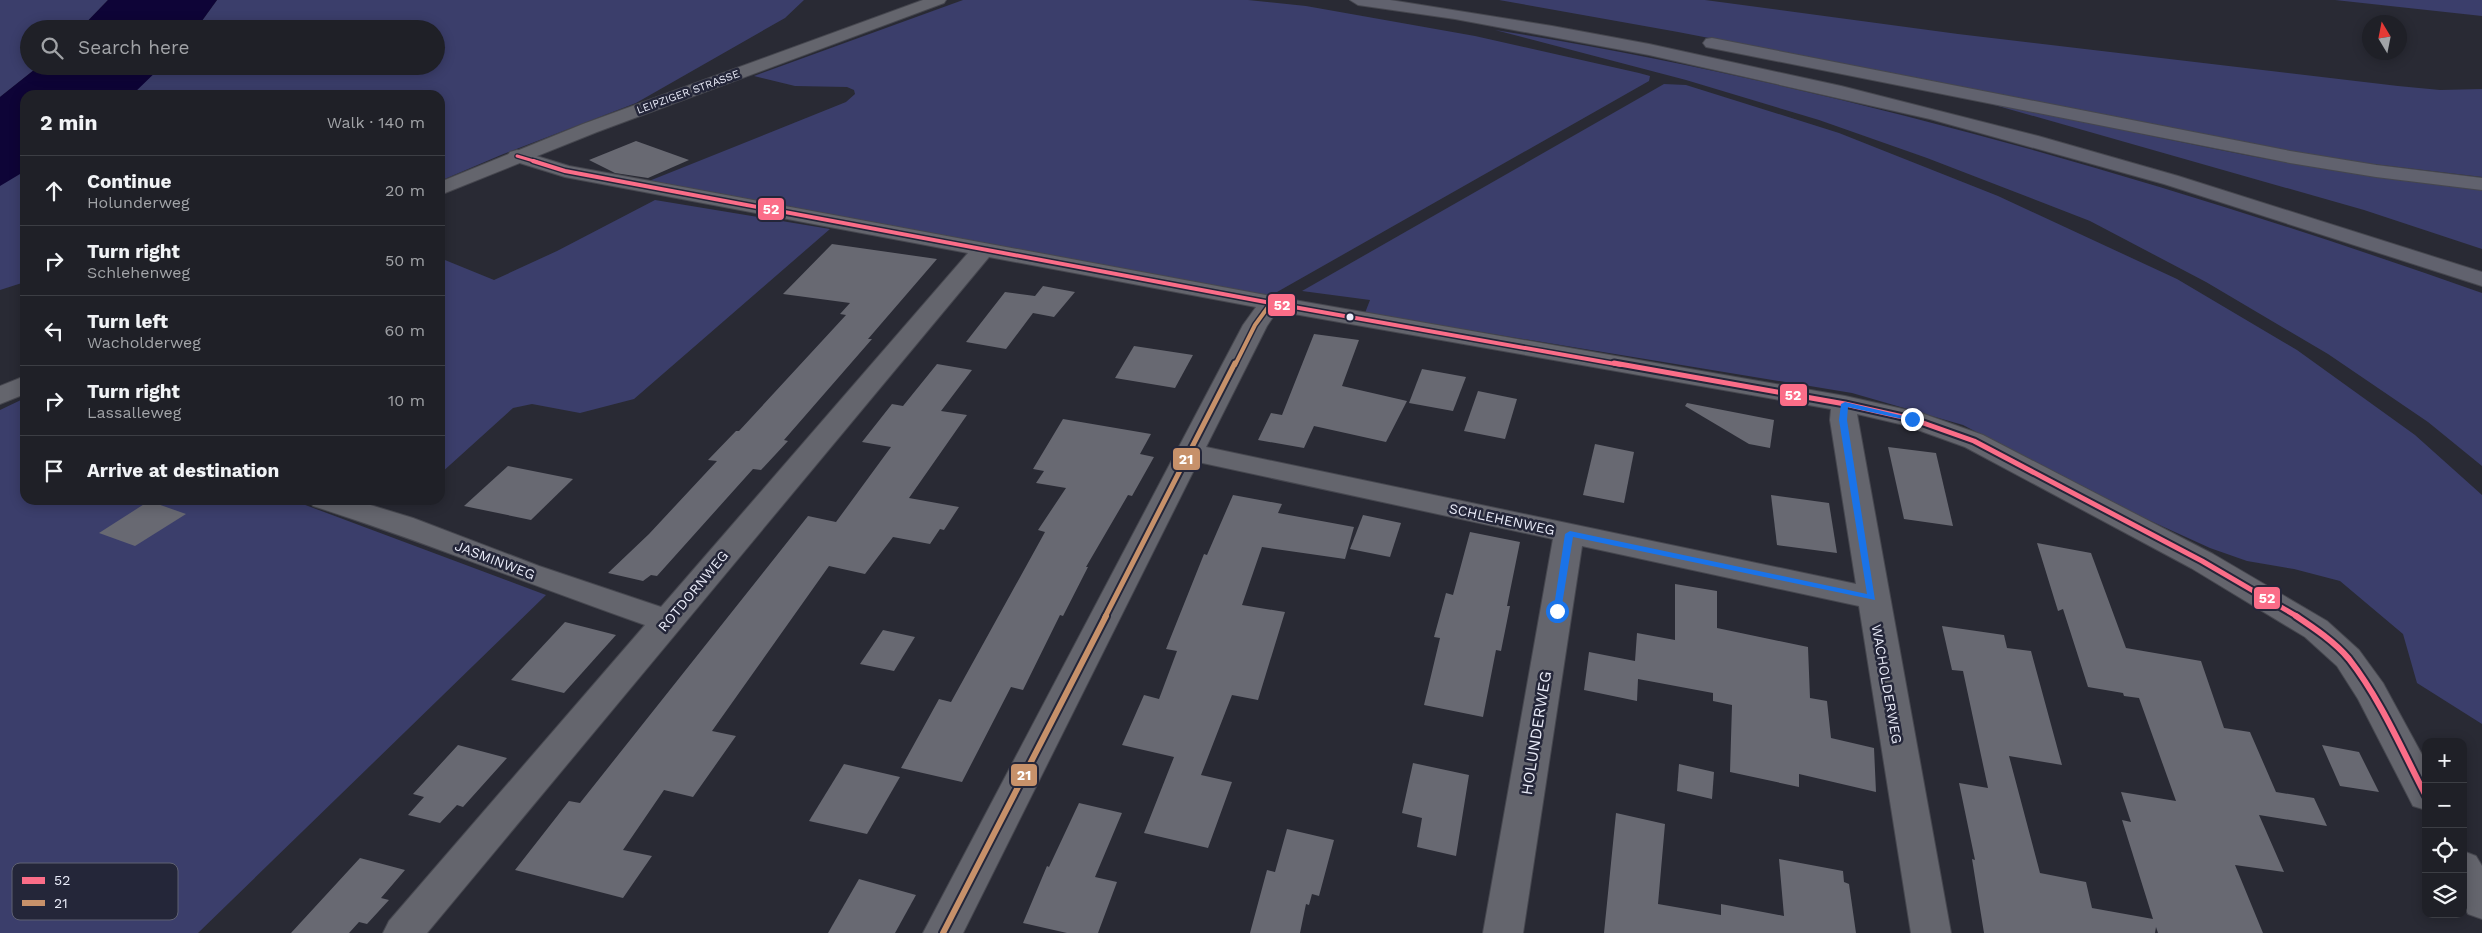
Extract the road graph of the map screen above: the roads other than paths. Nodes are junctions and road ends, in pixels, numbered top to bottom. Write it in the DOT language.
graph roads {
  1 [pos="938,0"];
  2 [pos="1358,0"];
  3 [pos="1440,0"];
  4 [pos="1670,40"];
  5 [pos="517,156"];
  6 [pos="2482,184"];
  7 [pos="445,187"];
  8 [pos="983,250"];
  9 [pos="2482,261"];
  10 [pos="2482,279"];
  11 [pos="1271,303"];
  12 [pos="1845,404"];
  13 [pos="1190,452"];
  14 [pos="339,505"];
  15 [pos="1570,534"];
  16 [pos="1872,598"];
  17 [pos="667,622"];
  18 [pos="2422,788"];
  19 [pos="2466,873"];
  20 [pos="2482,902"];
  21 [pos="403,933"];
  22 [pos="943,933"];
  23 [pos="1503,933"];
  24 [pos="1931,933"];
  1 -- 5 [label="street, LEIPZIGER STRASSE"];
  2 -- 10 [label="highway"];
  3 -- 4 [label="highway"];
  4 -- 6 [label="highway"];
  4 -- 9 [label="highway"];
  5 -- 7 [label="street, LEIPZIGER STRASSE"];
  5 -- 8 [label="street"];
  8 -- 11 [label="street"];
  8 -- 17 [label="street, ROTDORNWEG"];
  11 -- 12 [label="street"];
  11 -- 13 [label="street"];
  12 -- 16 [label="street, WACHOLDERWEG"];
  12 -- 18 [label="street"];
  13 -- 15 [label="street, SCHLEHENWEG"];
  13 -- 22 [label="street"];
  14 -- 17 [label="street, JASMINWEG"];
  15 -- 16 [label="street, SCHLEHENWEG"];
  15 -- 23 [label="street, HOLUNDERWEG"];
  16 -- 24 [label="street, WACHOLDERWEG"];
  17 -- 21 [label="street, ROTDORNWEG"];
  19 -- 20 [label="street"];
}
